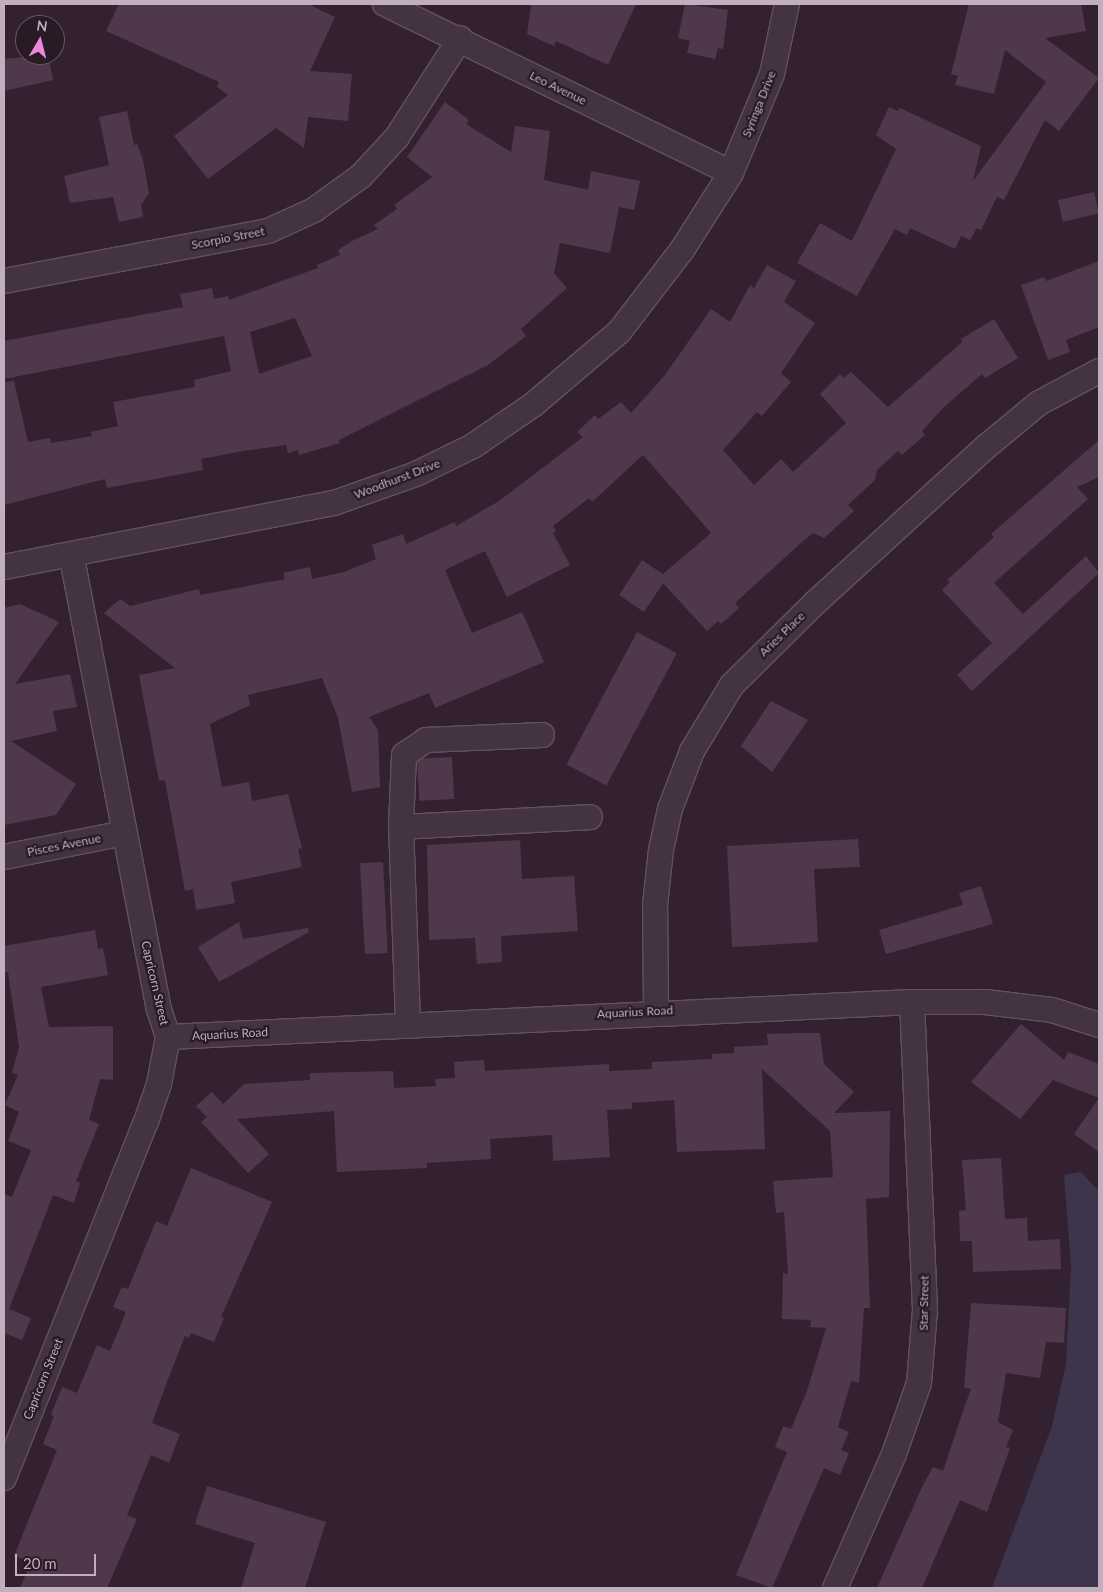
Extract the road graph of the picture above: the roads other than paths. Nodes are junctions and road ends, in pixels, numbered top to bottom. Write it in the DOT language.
graph roads {
  1 [pos="385,4"];
  2 [pos="787,4"];
  3 [pos="460,39"];
  4 [pos="731,172"];
  5 [pos="4,281"];
  6 [pos="1099,371"];
  7 [pos="71,555"];
  8 [pos="4,566"];
  9 [pos="542,735"];
  10 [pos="590,817"];
  11 [pos="401,827"];
  12 [pos="124,833"];
  13 [pos="4,857"];
  14 [pos="912,1002"];
  15 [pos="656,1011"];
  16 [pos="408,1024"];
  17 [pos="1099,1025"];
  18 [pos="168,1037"];
  19 [pos="4,1478"];
  20 [pos="835,1588"];
  1 -- 3 [label="street, Leo Avenue"];
  2 -- 4 [label="street, Syringa Drive"];
  3 -- 4 [label="street, Leo Avenue"];
  3 -- 5 [label="street, Scorpio Street"];
  4 -- 7 [label="street, Woodhurst Drive"];
  6 -- 15 [label="street, Aries Place"];
  7 -- 8 [label="street, Woodhurst Drive"];
  7 -- 12 [label="street, Capricorn Street"];
  9 -- 11 [label="street"];
  10 -- 11 [label="street"];
  11 -- 16 [label="street"];
  12 -- 13 [label="street, Pisces Avenue"];
  12 -- 18 [label="street, Capricorn Street"];
  14 -- 15 [label="street, Aquarius Road"];
  14 -- 17 [label="street, Aquarius Road"];
  14 -- 20 [label="street, Star Street"];
  15 -- 16 [label="street, Aquarius Road"];
  16 -- 18 [label="street, Aquarius Road"];
  18 -- 19 [label="street, Capricorn Street"];
}
